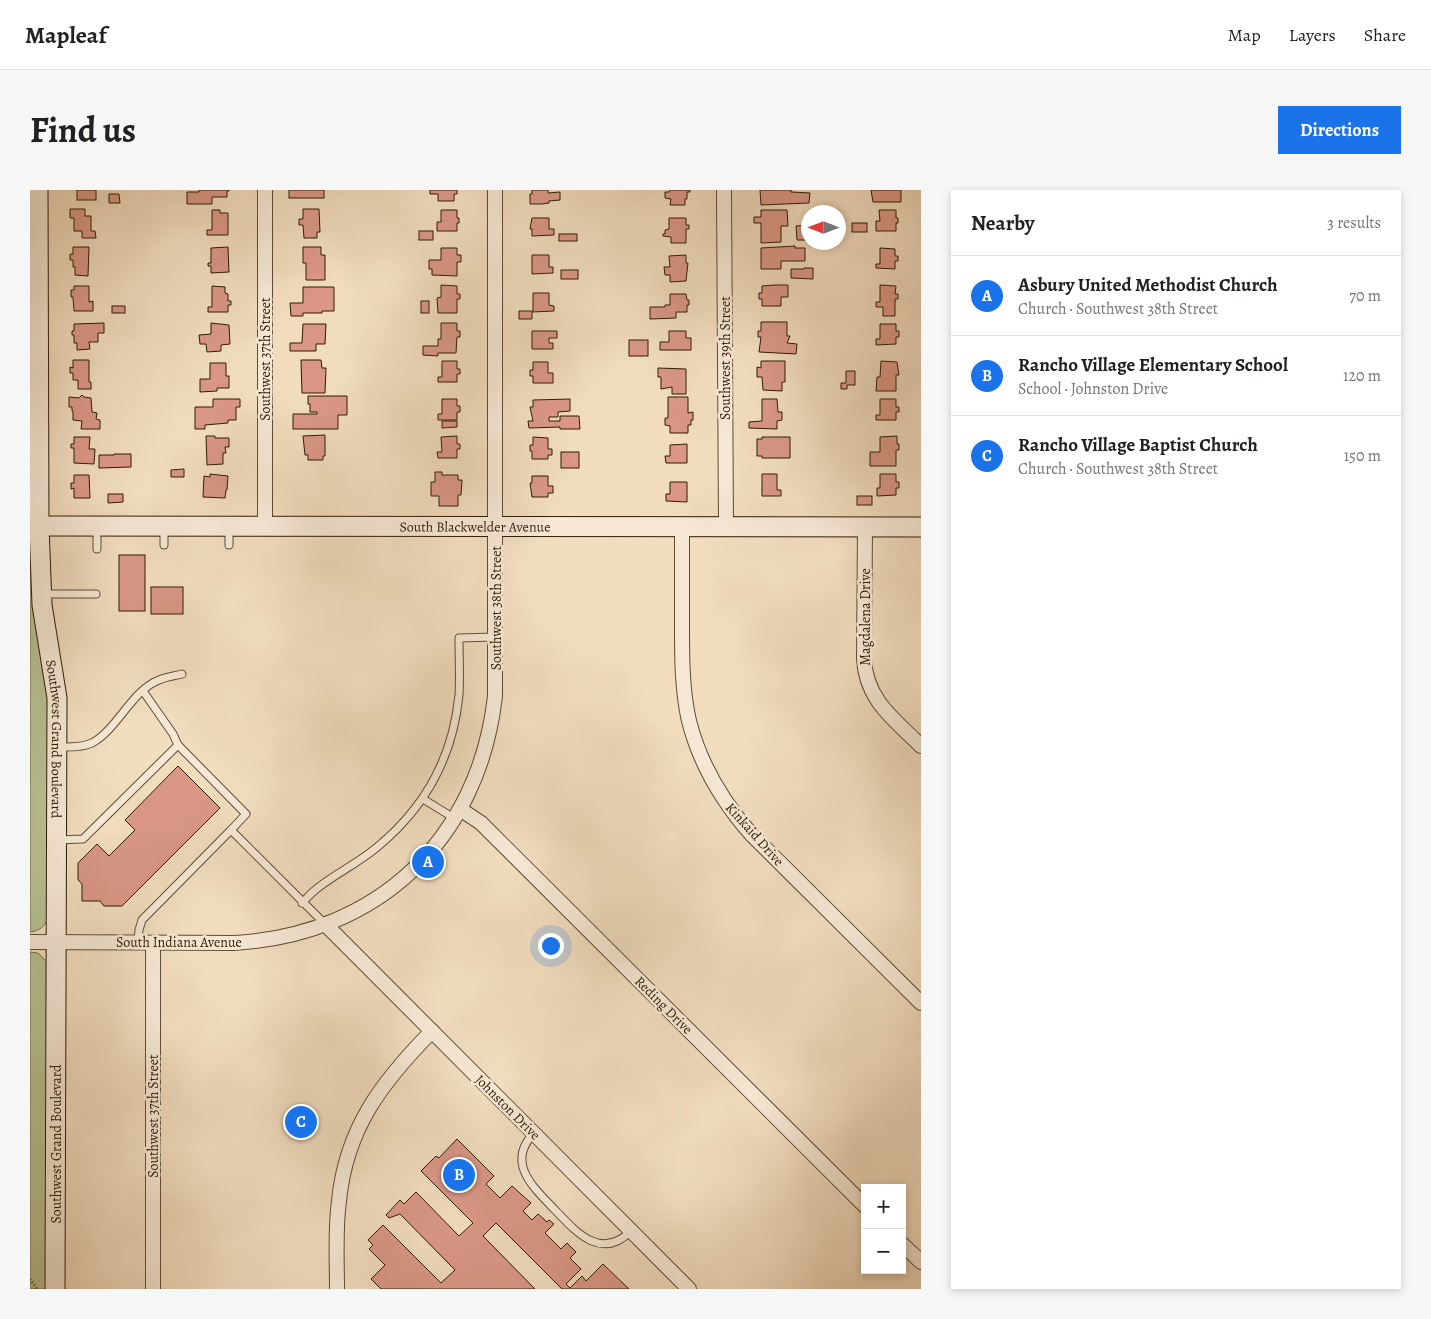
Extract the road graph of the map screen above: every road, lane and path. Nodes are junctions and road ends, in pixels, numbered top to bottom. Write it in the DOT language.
graph roads {
  1 [pos="38,190"];
  2 [pos="265,190"];
  3 [pos="495,190"];
  4 [pos="724,190"];
  5 [pos="34,526"];
  6 [pos="97,526"];
  7 [pos="265,527"];
  8 [pos="496,527"];
  9 [pos="682,527"];
  10 [pos="726,527"];
  11 [pos="865,527"];
  12 [pos="921,527"];
  13 [pos="97,549"];
  14 [pos="41,594"];
  15 [pos="96,594"];
  16 [pos="496,637"];
  17 [pos="182,674"];
  18 [pos="144,691"];
  19 [pos="178,745"];
  20 [pos="921,746"];
  21 [pos="57,747"];
  22 [pos="422,799"];
  23 [pos="457,814"];
  24 [pos="231,830"];
  25 [pos="56,840"];
  26 [pos="302,903"];
  27 [pos="326,925"];
  28 [pos="30,942"];
  29 [pos="56,942"];
  30 [pos="138,942"];
  31 [pos="153,943"];
  32 [pos="921,1003"];
  33 [pos="432,1031"];
  34 [pos="534,1133"];
  35 [pos="861,1202"];
  36 [pos="631,1231"];
  37 [pos="906,1248"];
  38 [pos="921,1262"];
  39 [pos="30,1279"];
  40 [pos="38,1289"];
  41 [pos="56,1289"];
  42 [pos="153,1289"];
  43 [pos="337,1289"];
  44 [pos="689,1289"];
  1 -- 5 [label="street, Southwest Grand Boulevard"];
  2 -- 7 [label="street, Southwest 37th Street"];
  3 -- 8 [label="street, Southwest 38th Street"];
  4 -- 10 [label="street, Southwest 39th Street"];
  5 -- 6 [label="street, South Blackwelder Avenue"];
  5 -- 14 [label="street, Southwest Grand Boulevard"];
  6 -- 7 [label="street, South Blackwelder Avenue"];
  6 -- 13 [label="lane"];
  7 -- 8 [label="street, South Blackwelder Avenue"];
  8 -- 9 [label="street, South Blackwelder Avenue"];
  8 -- 16 [label="street, Southwest 38th Street"];
  9 -- 10 [label="street, South Blackwelder Avenue"];
  9 -- 32 [label="street, Kinkaid Drive"];
  10 -- 11 [label="street, South Blackwelder Avenue"];
  11 -- 12 [label="street, South Blackwelder Avenue"];
  11 -- 20 [label="street, Magdalena Drive"];
  14 -- 15 [label="lane"];
  14 -- 21 [label="street, Southwest Grand Boulevard"];
  16 -- 22 [label="lane"];
  16 -- 23 [label="street, Southwest 38th Street"];
  17 -- 18 [label="lane"];
  18 -- 19 [label="lane"];
  18 -- 21 [label="lane"];
  19 -- 24 [label="lane"];
  19 -- 25 [label="lane"];
  21 -- 25 [label="street, Southwest Grand Boulevard"];
  22 -- 23 [label="lane"];
  22 -- 26 [label="lane"];
  23 -- 27 [label="street, Southwest 38th Street"];
  23 -- 35 [label="street, Reding Drive"];
  24 -- 26 [label="lane"];
  24 -- 30 [label="lane"];
  25 -- 29 [label="street, Southwest Grand Boulevard"];
  26 -- 27 [label="lane"];
  27 -- 31 [label="street, South Indiana Avenue"];
  27 -- 33 [label="street, Johnston Drive"];
  28 -- 29 [label="street, South Indiana Avenue"];
  29 -- 30 [label="street, South Indiana Avenue"];
  29 -- 41 [label="street, Southwest Grand Boulevard"];
  30 -- 31 [label="street, South Indiana Avenue"];
  31 -- 42 [label="street, Southwest 37th Street"];
  33 -- 34 [label="street, Johnston Drive"];
  33 -- 43 [label="street"];
  34 -- 36 [label="street, Johnston Drive"];
  34 -- 36 [label="lane"];
  36 -- 44 [label="street, Johnston Drive"];
  37 -- 38 [label="street"];
  39 -- 40 [label="path"];
}
